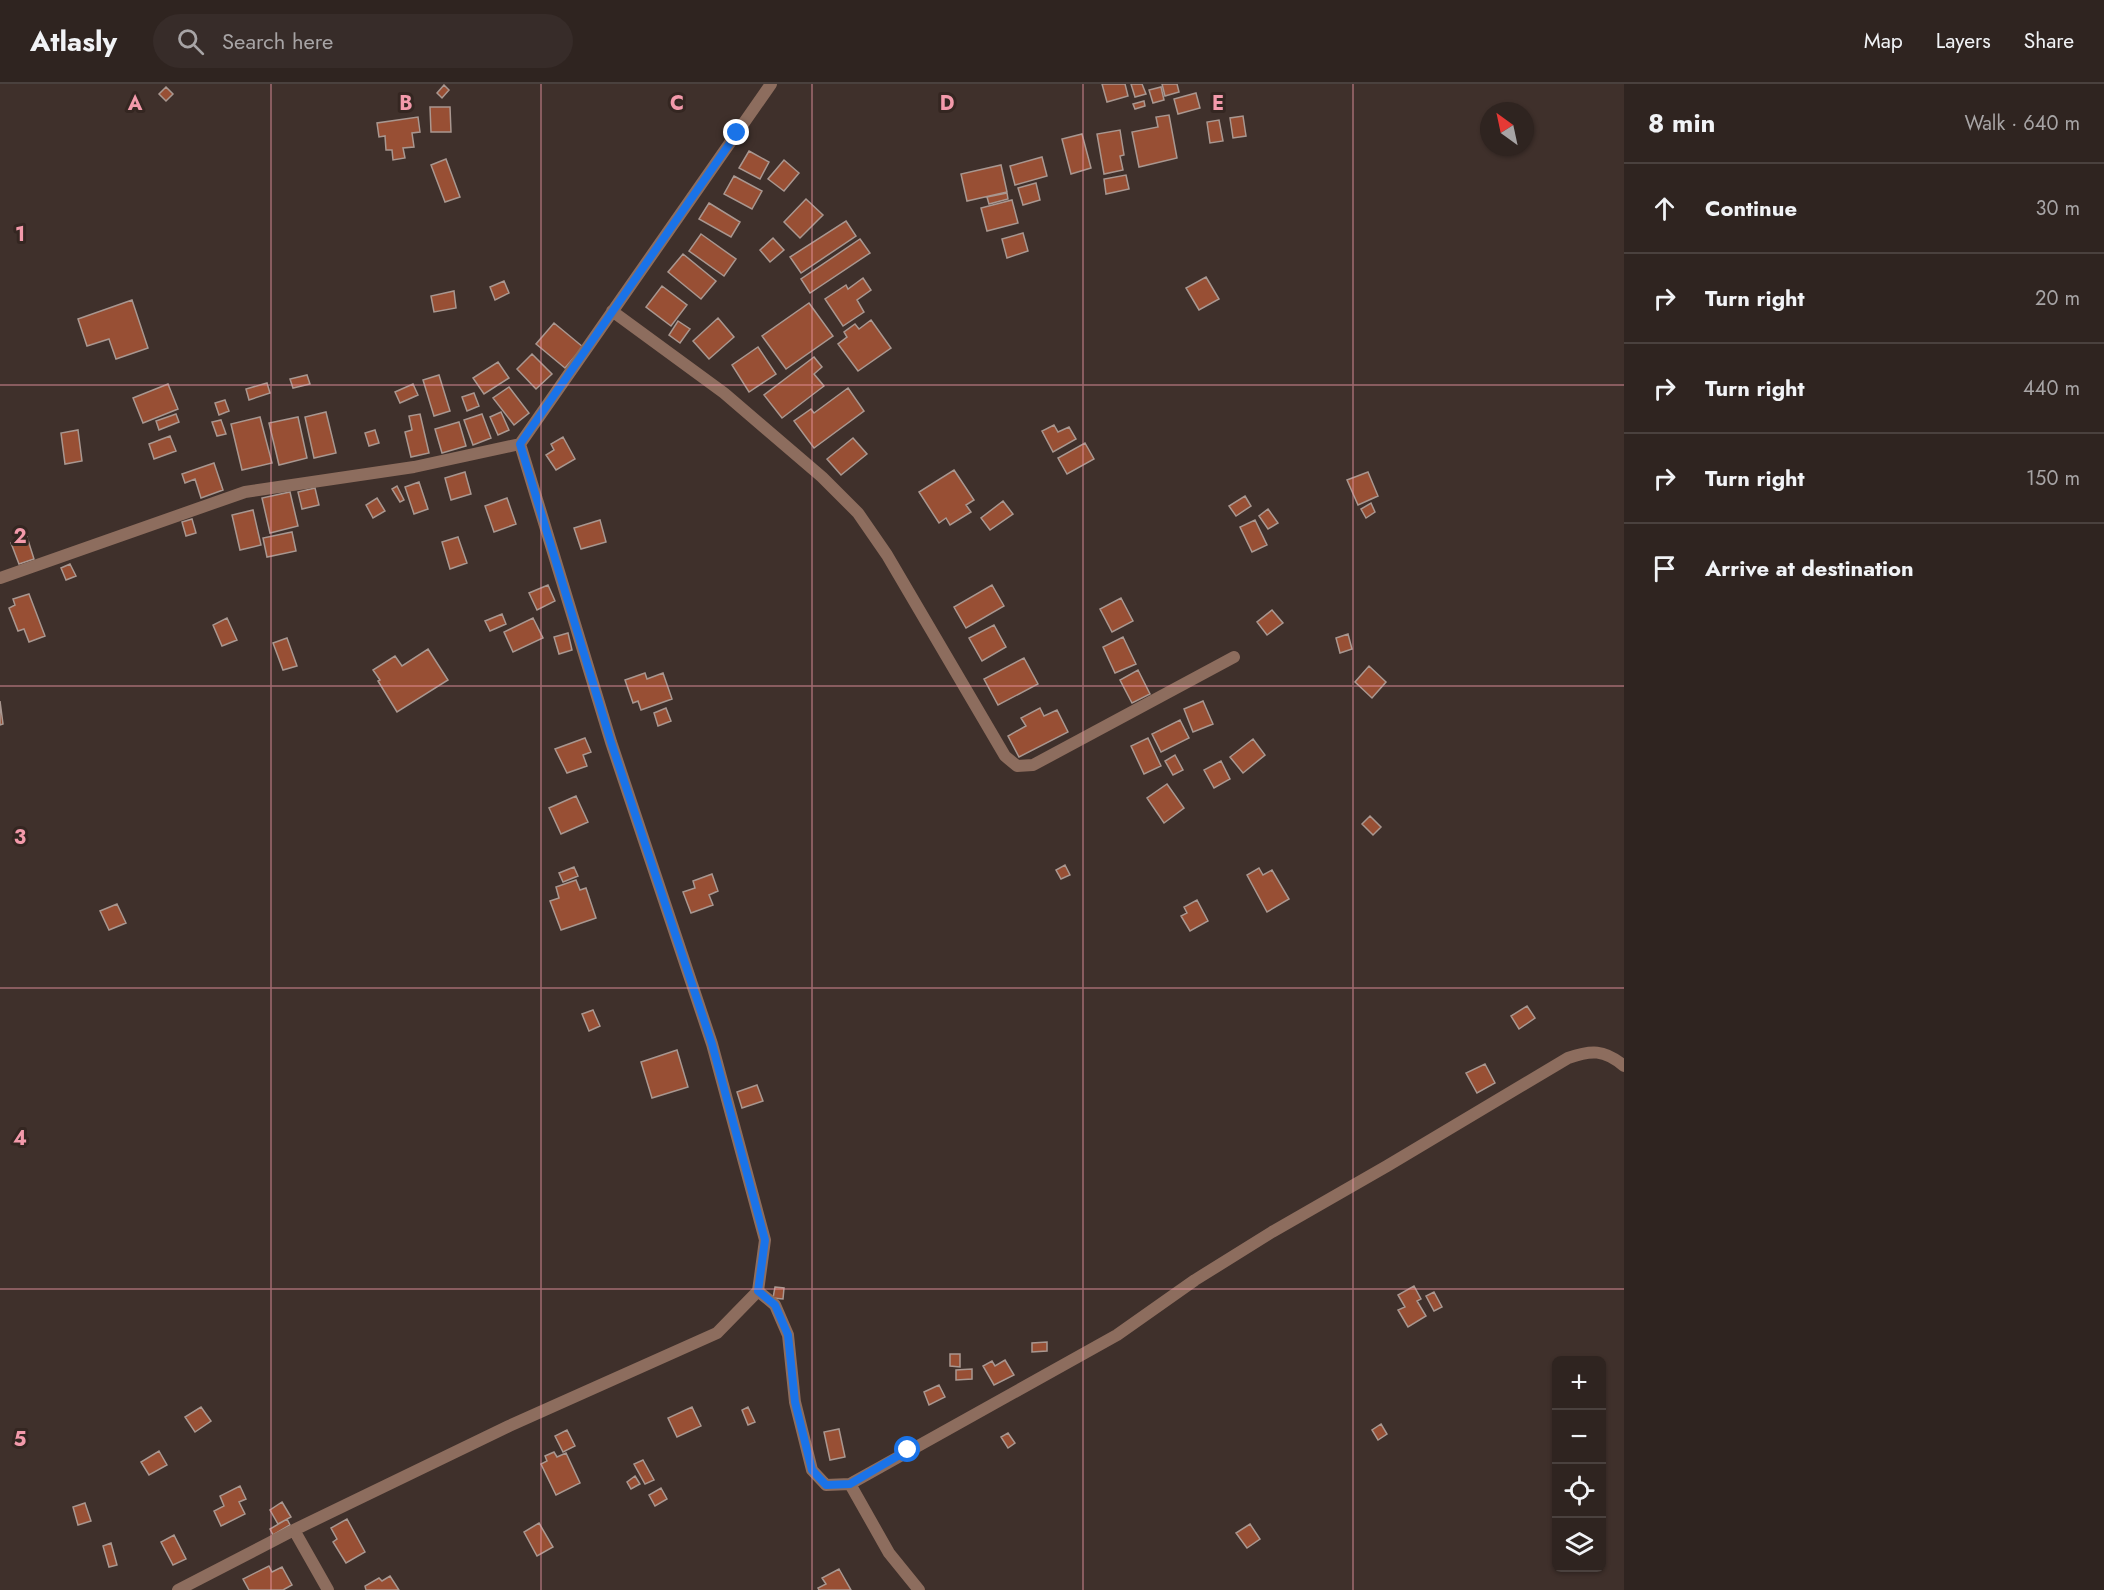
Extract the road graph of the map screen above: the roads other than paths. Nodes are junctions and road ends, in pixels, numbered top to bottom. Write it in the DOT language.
graph roads {
  1 [pos="771,84"];
  2 [pos="612,311"];
  3 [pos="520,444"];
  4 [pos="0,578"];
  5 [pos="1233,657"];
  6 [pos="1624,1066"];
  7 [pos="758,1291"];
  8 [pos="850,1484"];
  9 [pos="294,1530"];
  10 [pos="178,1590"];
  11 [pos="328,1590"];
  12 [pos="919,1590"];
  1 -- 2 [label="street"];
  2 -- 3 [label="street"];
  2 -- 5 [label="street"];
  3 -- 4 [label="street"];
  3 -- 7 [label="street"];
  6 -- 8 [label="street"];
  7 -- 8 [label="street"];
  7 -- 9 [label="street"];
  8 -- 12 [label="street"];
  9 -- 10 [label="street"];
  9 -- 11 [label="street"];
}
